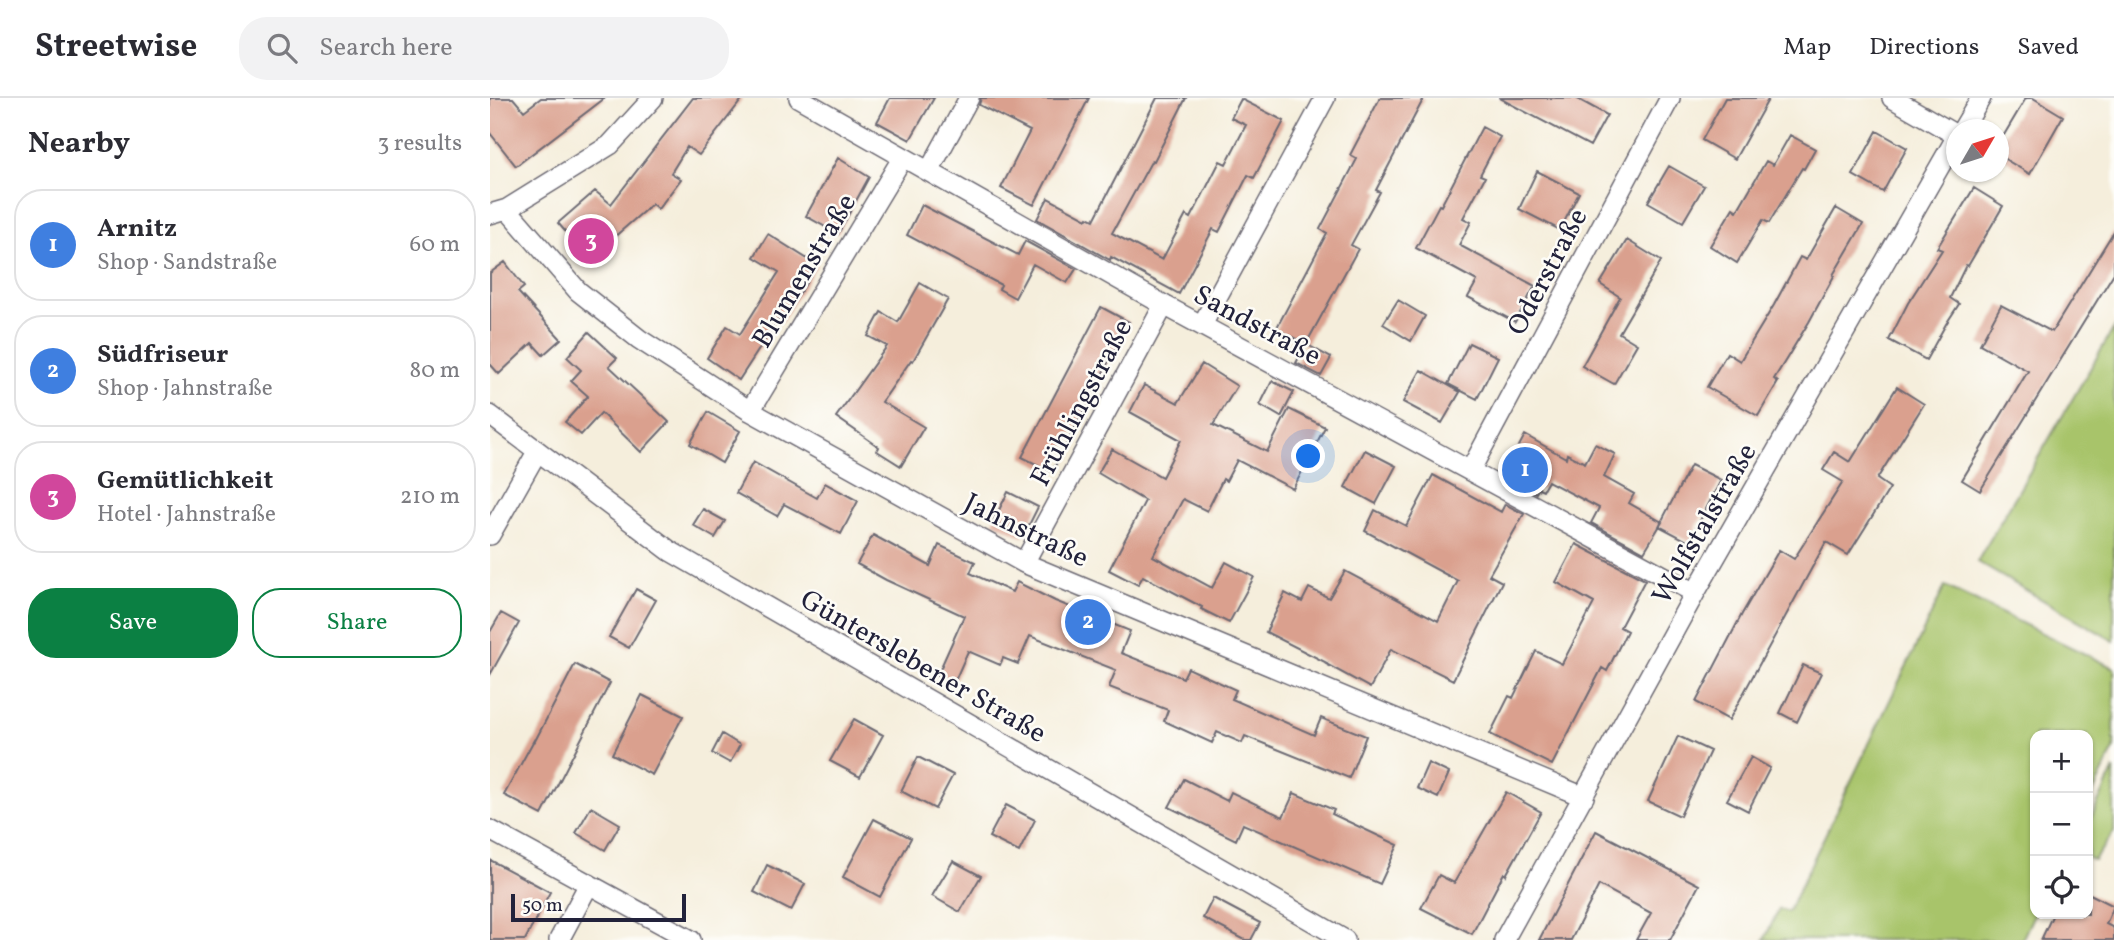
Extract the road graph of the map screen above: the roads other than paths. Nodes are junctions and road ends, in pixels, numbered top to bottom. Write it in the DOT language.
graph roads {
  1 [pos="653,98"];
  2 [pos="799,98"];
  3 [pos="969,98"];
  4 [pos="1325,98"];
  5 [pos="1670,98"];
  6 [pos="1892,98"];
  7 [pos="1981,98"];
  8 [pos="1969,119"];
  9 [pos="1946,131"];
  10 [pos="1946,154"];
  11 [pos="903,157"];
  12 [pos="929,171"];
  13 [pos="498,212"];
  14 [pos="1164,305"];
  15 [pos="1202,325"];
  16 [pos="750,411"];
  17 [pos="490,415"];
  18 [pos="537,452"];
  19 [pos="1470,471"];
  20 [pos="490,535"];
  21 [pos="1024,563"];
  22 [pos="1695,593"];
  23 [pos="1584,797"];
  24 [pos="490,830"];
  25 [pos="589,884"];
  26 [pos="559,940"];
  27 [pos="691,940"];
  28 [pos="1345,940"];
  29 [pos="1504,940"];
  1 -- 13 [label="street"];
  2 -- 11 [label="street, Sandstraße"];
  3 -- 12 [label="street"];
  4 -- 15 [label="street"];
  5 -- 19 [label="street, Oderstraße"];
  6 -- 9 [label="street"];
  7 -- 8 [label="street"];
  10 -- 22 [label="street, Wolfstalstraße"];
  11 -- 12 [label="street, Sandstraße"];
  11 -- 16 [label="street, Blumenstraße"];
  12 -- 14 [label="street, Sandstraße"];
  13 -- 16 [label="street, Jahnstraße"];
  14 -- 15 [label="street, Sandstraße"];
  14 -- 21 [label="street, Frühlingstraße"];
  15 -- 19 [label="street, Sandstraße"];
  16 -- 21 [label="street, Jahnstraße"];
  17 -- 18 [label="street, Günterslebener Straße"];
  18 -- 20 [label="street"];
  18 -- 28 [label="street, Günterslebener Straße"];
  19 -- 22 [label="street, Sandstraße"];
  21 -- 23 [label="street, Jahnstraße"];
  22 -- 23 [label="street, Wolfstalstraße"];
  23 -- 29 [label="street, Wolfstalstraße"];
  24 -- 25 [label="street"];
  25 -- 26 [label="street"];
  25 -- 27 [label="street"];
}
